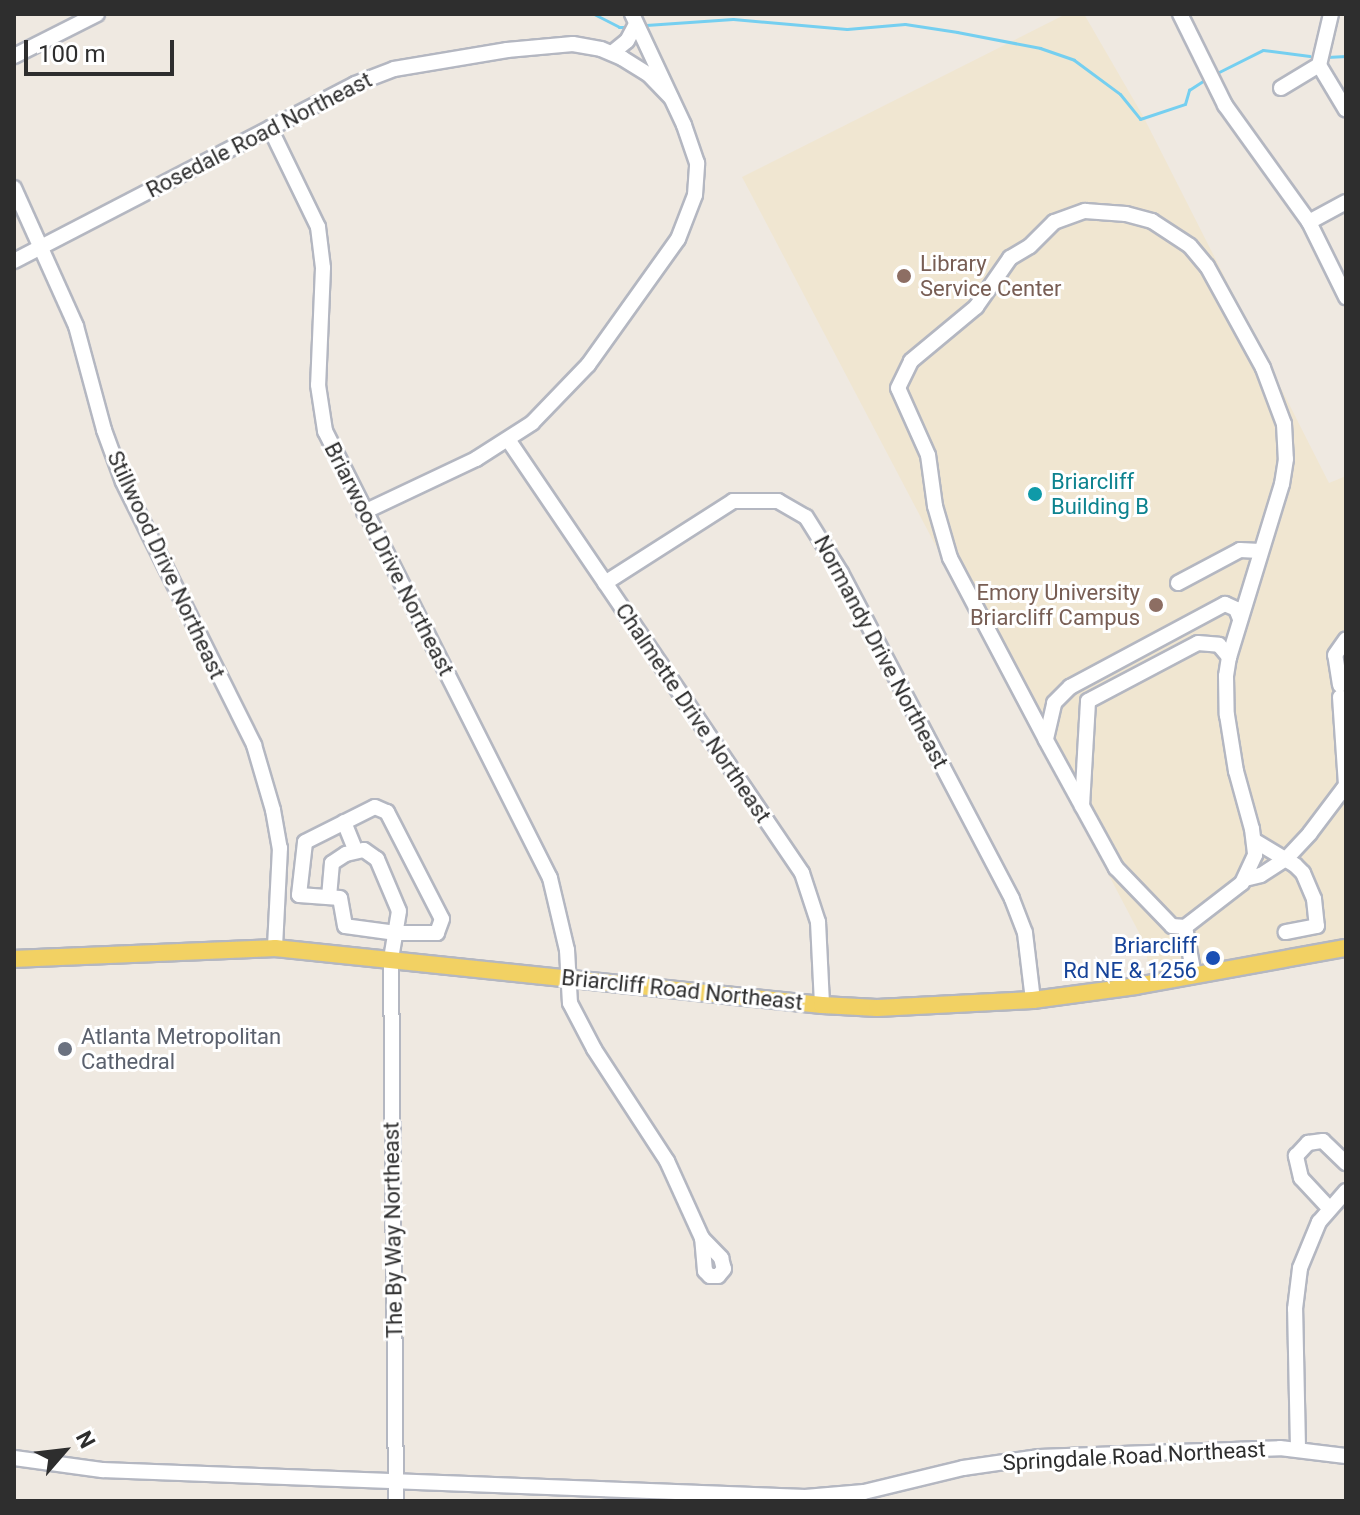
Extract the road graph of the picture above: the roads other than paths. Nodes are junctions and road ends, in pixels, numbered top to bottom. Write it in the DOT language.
graph roads {
  1 [pos="97,14"];
  2 [pos="1180,14"];
  3 [pos="1331,14"];
  4 [pos="634,19"];
  5 [pos="612,53"];
  6 [pos="14,56"];
  7 [pos="1319,65"];
  8 [pos="1281,88"];
  9 [pos="671,98"];
  10 [pos="1346,110"];
  11 [pos="270,128"];
  12 [pos="14,188"];
  13 [pos="1346,202"];
  14 [pos="1309,222"];
  15 [pos="40,248"];
  16 [pos="14,261"];
  17 [pos="1346,297"];
  18 [pos="509,441"];
  19 [pos="364,512"];
  20 [pos="1260,551"];
  21 [pos="605,583"];
  22 [pos="1178,583"];
  23 [pos="1250,584"];
  24 [pos="1225,604"];
  25 [pos="1240,619"];
  26 [pos="1346,639"];
  27 [pos="1229,657"];
  28 [pos="1046,740"];
  29 [pos="1345,789"];
  30 [pos="1082,807"];
  31 [pos="344,822"];
  32 [pos="1255,841"];
  33 [pos="356,851"];
  34 [pos="1286,859"];
  35 [pos="300,869"];
  36 [pos="281,870"];
  37 [pos="1245,879"];
  38 [pos="329,897"];
  39 [pos="1185,927"];
  40 [pos="1286,932"];
  41 [pos="396,933"];
  42 [pos="275,948"];
  43 [pos="1346,948"];
  44 [pos="14,959"];
  45 [pos="391,959"];
  46 [pos="1194,975"];
  47 [pos="571,978"];
  48 [pos="1033,1000"];
  49 [pos="822,1005"];
  50 [pos="1346,1163"];
  51 [pos="1346,1191"];
  52 [pos="1329,1208"];
  53 [pos="702,1238"];
  54 [pos="1298,1448"];
  55 [pos="1346,1456"];
  56 [pos="14,1458"];
  57 [pos="396,1482"];
  58 [pos="396,1501"];
  1 -- 6 [label="street"];
  2 -- 14 [label="street"];
  3 -- 7 [label="street"];
  4 -- 5 [label="street"];
  4 -- 9 [label="street"];
  5 -- 9 [label="street, Rosedale Road Northeast"];
  5 -- 11 [label="street, Rosedale Road Northeast"];
  7 -- 8 [label="street"];
  7 -- 10 [label="street"];
  9 -- 18 [label="street"];
  11 -- 15 [label="street, Rosedale Road Northeast"];
  11 -- 19 [label="street, Briarwood Drive Northeast"];
  12 -- 15 [label="street, Stillwood Drive Northeast"];
  13 -- 14 [label="street"];
  14 -- 17 [label="street"];
  15 -- 16 [label="street, Rosedale Road Northeast"];
  15 -- 36 [label="street, Stillwood Drive Northeast"];
  18 -- 19 [label="street"];
  18 -- 21 [label="street, Chalmette Drive Northeast"];
  19 -- 47 [label="street, Briarwood Drive Northeast"];
  20 -- 22 [label="street"];
  20 -- 23 [label="street"];
  20 -- 28 [label="street"];
  21 -- 48 [label="street, Normandy Drive Northeast"];
  21 -- 49 [label="street, Chalmette Drive Northeast"];
  23 -- 24 [label="street"];
  23 -- 25 [label="street"];
  24 -- 25 [label="street"];
  24 -- 28 [label="street"];
  25 -- 27 [label="street"];
  26 -- 29 [label="street"];
  27 -- 30 [label="street"];
  27 -- 32 [label="street"];
  28 -- 30 [label="street"];
  29 -- 34 [label="street"];
  30 -- 39 [label="street"];
  31 -- 33 [label="street"];
  31 -- 35 [label="street"];
  31 -- 41 [label="street"];
  32 -- 34 [label="street"];
  32 -- 37 [label="street"];
  33 -- 38 [label="street"];
  33 -- 41 [label="street, The By Way Northeast"];
  34 -- 37 [label="street"];
  34 -- 40 [label="street"];
  35 -- 36 [label="street"];
  35 -- 38 [label="street"];
  36 -- 42 [label="street, Stillwood Drive Northeast"];
  37 -- 39 [label="street"];
  38 -- 41 [label="street"];
  39 -- 46 [label="street"];
  41 -- 45 [label="street, The By Way Northeast"];
  42 -- 44 [label="main road, Briarcliff Road Northeast"];
  42 -- 45 [label="main road, Briarcliff Road Northeast"];
  43 -- 46 [label="main road, Briarcliff Road Northeast"];
  45 -- 47 [label="main road, Briarcliff Road Northeast"];
  45 -- 57 [label="street, The By Way Northeast"];
  46 -- 48 [label="main road, Briarcliff Road Northeast"];
  47 -- 49 [label="main road, Briarcliff Road Northeast"];
  47 -- 53 [label="street, Briarwood Drive Northeast"];
  48 -- 49 [label="main road, Briarcliff Road Northeast"];
  50 -- 52 [label="street"];
  51 -- 52 [label="street"];
  52 -- 54 [label="street"];
  54 -- 55 [label="street, Springdale Road Northeast"];
  54 -- 57 [label="street, Springdale Road Northeast"];
  56 -- 57 [label="street, Springdale Road Northeast"];
  57 -- 58 [label="street, The By Way Northeast"];
}
